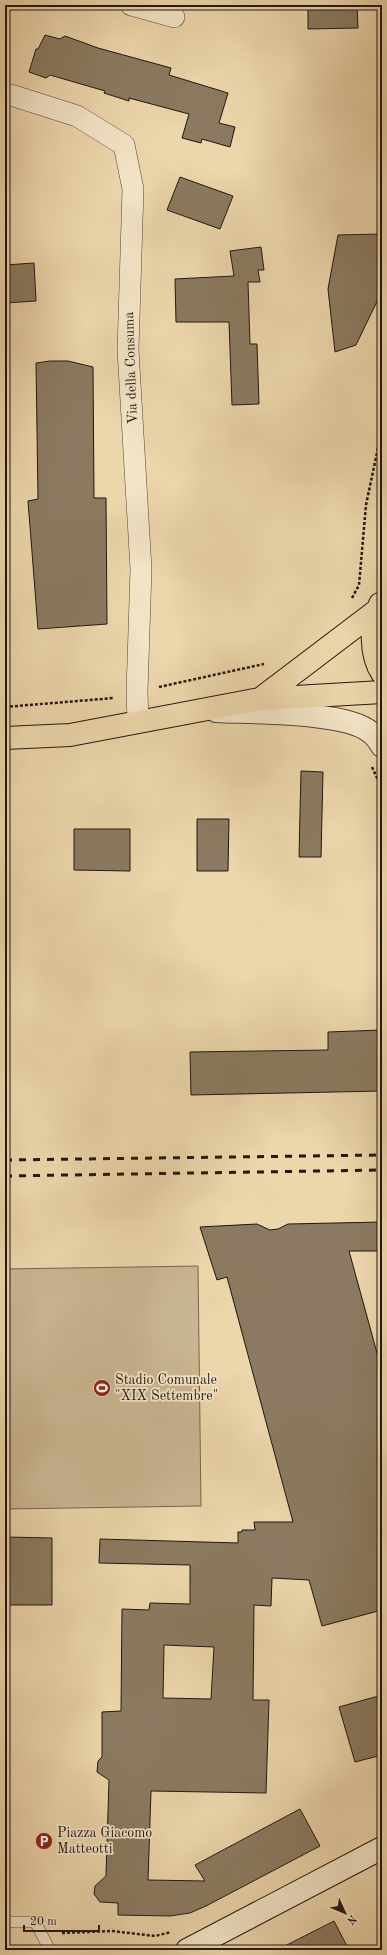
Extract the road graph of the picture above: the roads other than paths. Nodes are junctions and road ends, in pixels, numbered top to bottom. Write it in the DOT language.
graph roads {
  1 [pos="131,5"];
  2 [pos="174,17"];
  3 [pos="5,95"];
  4 [pos="379,606"];
  5 [pos="382,673"];
  6 [pos="382,692"];
  7 [pos="260,699"];
  8 [pos="195,710"];
  9 [pos="138,722"];
  10 [pos="5,738"];
  11 [pos="382,746"];
  12 [pos="382,1848"];
  13 [pos="5,1922"];
  14 [pos="50,1950"];
  15 [pos="187,1950"];
  1 -- 2 [label="street"];
  3 -- 9 [label="street, Via della Consuma"];
  4 -- 5 [label="main road"];
  4 -- 7 [label="main road"];
  6 -- 7 [label="main road"];
  7 -- 8 [label="main road"];
  8 -- 9 [label="main road"];
  8 -- 11 [label="main road"];
  9 -- 10 [label="main road"];
  12 -- 15 [label="main road"];
  13 -- 14 [label="lane"];
}
